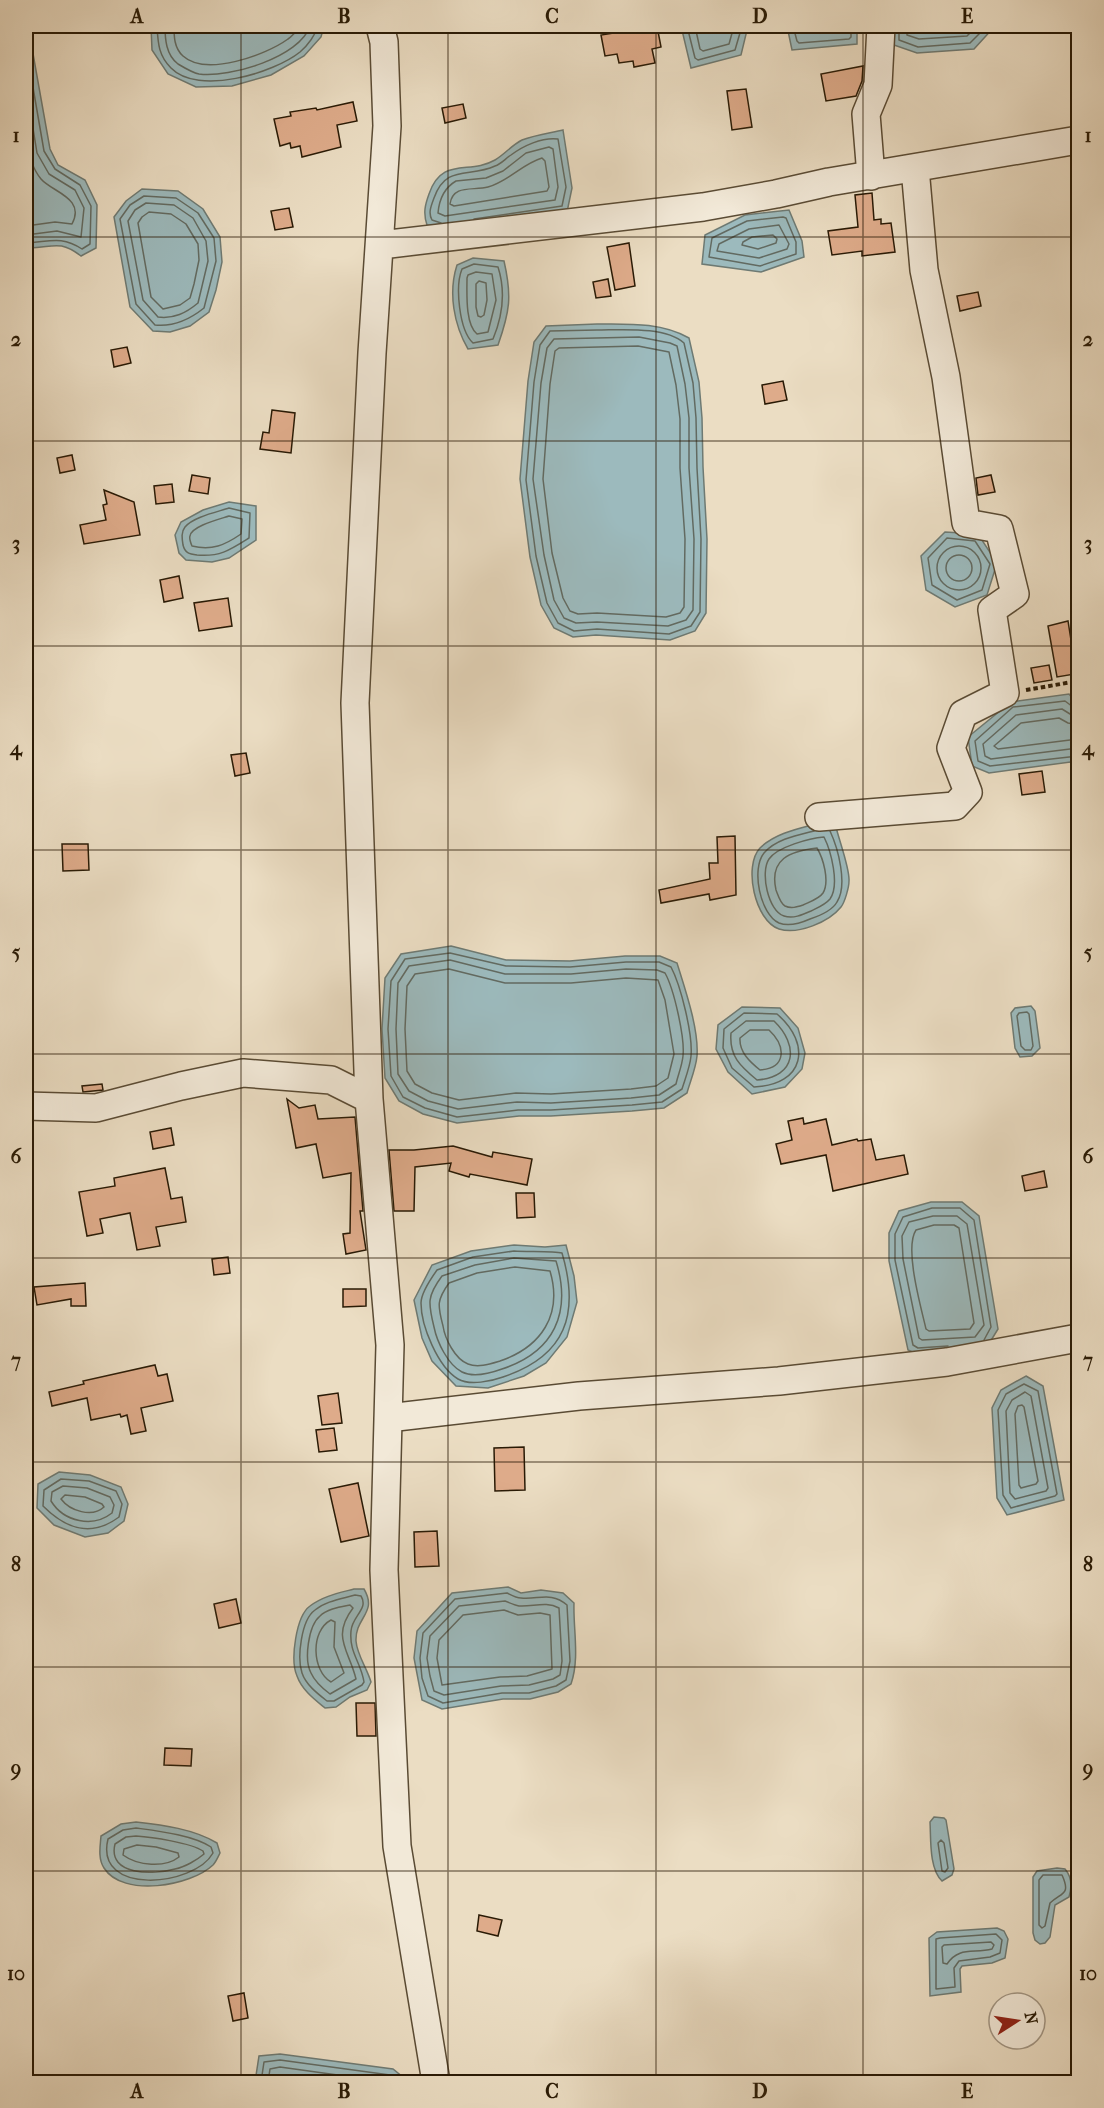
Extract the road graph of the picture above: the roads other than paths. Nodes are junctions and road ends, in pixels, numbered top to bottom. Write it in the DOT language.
graph roads {
  1 [pos="380,26"];
  2 [pos="881,26"];
  3 [pos="1078,140"];
  4 [pos="915,168"];
  5 [pos="871,176"];
  6 [pos="381,245"];
  7 [pos="819,817"];
  8 [pos="369,1100"];
  9 [pos="26,1106"];
  10 [pos="1078,1338"];
  11 [pos="388,1418"];
  12 [pos="436,2082"];
  1 -- 6 [label="street"];
  2 -- 5 [label="street"];
  3 -- 4 [label="street"];
  4 -- 5 [label="street"];
  4 -- 7 [label="street"];
  5 -- 6 [label="street"];
  6 -- 8 [label="street"];
  8 -- 9 [label="street"];
  8 -- 11 [label="street"];
  10 -- 11 [label="street"];
  11 -- 12 [label="street"];
}
